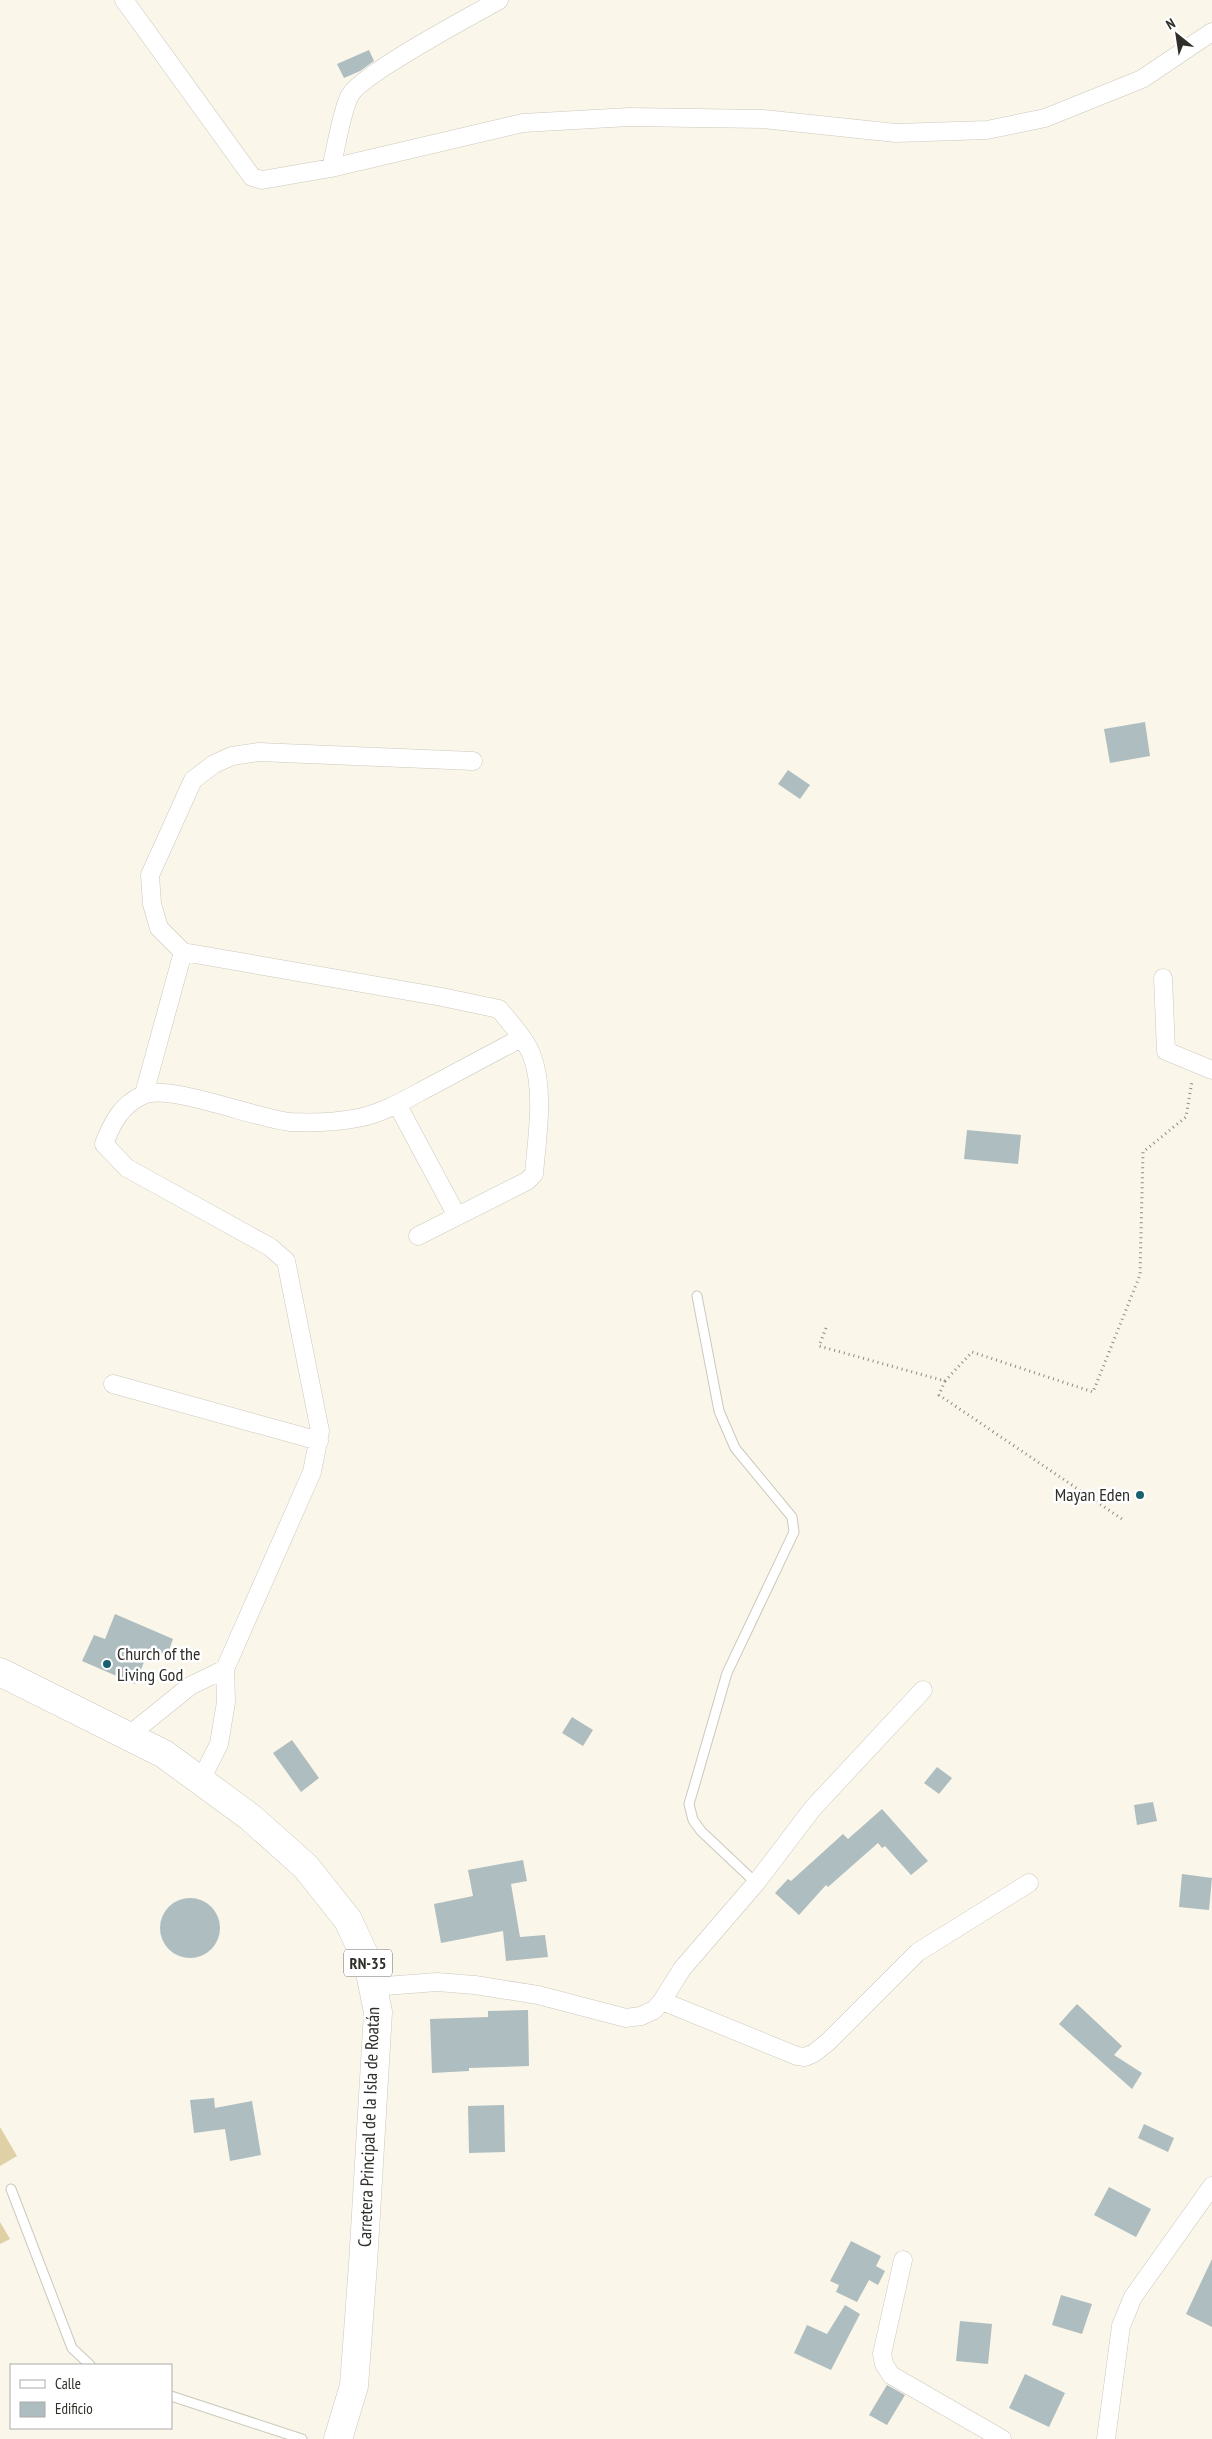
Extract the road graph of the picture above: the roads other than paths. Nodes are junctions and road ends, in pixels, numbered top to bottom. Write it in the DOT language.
graph roads {
  1 [pos="124,0"];
  2 [pos="499,0"];
  3 [pos="1212,32"];
  4 [pos="332,168"];
  5 [pos="473,760"];
  6 [pos="183,952"];
  7 [pos="1163,978"];
  8 [pos="521,1038"];
  9 [pos="1212,1070"];
  10 [pos="144,1094"];
  11 [pos="397,1104"];
  12 [pos="457,1216"];
  13 [pos="418,1236"];
  14 [pos="697,1296"];
  15 [pos="113,1384"];
  16 [pos="318,1441"];
  17 [pos="225,1669"];
  18 [pos="0,1672"];
  19 [pos="923,1690"];
  20 [pos="128,1736"];
  21 [pos="200,1780"];
  22 [pos="756,1883"];
  23 [pos="1029,1883"];
  24 [pos="372,1987"];
  25 [pos="662,2000"];
  26 [pos="1212,2186"];
  27 [pos="11,2189"];
  28 [pos="903,2260"];
  29 [pos="89,2364"];
  30 [pos="172,2396"];
  31 [pos="302,2439"];
  32 [pos="338,2439"];
  33 [pos="1002,2439"];
  34 [pos="1106,2439"];
  1 -- 4 [label="street"];
  2 -- 4 [label="street"];
  3 -- 4 [label="street"];
  5 -- 6 [label="street"];
  6 -- 8 [label="street"];
  6 -- 10 [label="street"];
  7 -- 9 [label="street"];
  8 -- 11 [label="street"];
  8 -- 12 [label="street"];
  10 -- 11 [label="street"];
  10 -- 16 [label="street"];
  11 -- 12 [label="street"];
  12 -- 13 [label="street"];
  14 -- 22 [label="lane"];
  15 -- 16 [label="street"];
  16 -- 17 [label="street"];
  17 -- 20 [label="street"];
  17 -- 21 [label="street"];
  18 -- 20 [label="main road, Carretera Principal de la Isla de Roatán / RN-35"];
  19 -- 22 [label="street"];
  20 -- 21 [label="main road, Carretera Principal de la Isla de Roatán / RN-35"];
  21 -- 24 [label="main road, Carretera Principal de la Isla de Roatán / RN-35"];
  22 -- 25 [label="street"];
  23 -- 25 [label="street"];
  24 -- 25 [label="street"];
  24 -- 32 [label="main road, Carretera Principal de la Isla de Roatán / RN-35"];
  26 -- 34 [label="street"];
  27 -- 29 [label="lane"];
  28 -- 33 [label="street"];
  30 -- 31 [label="lane"];
}
